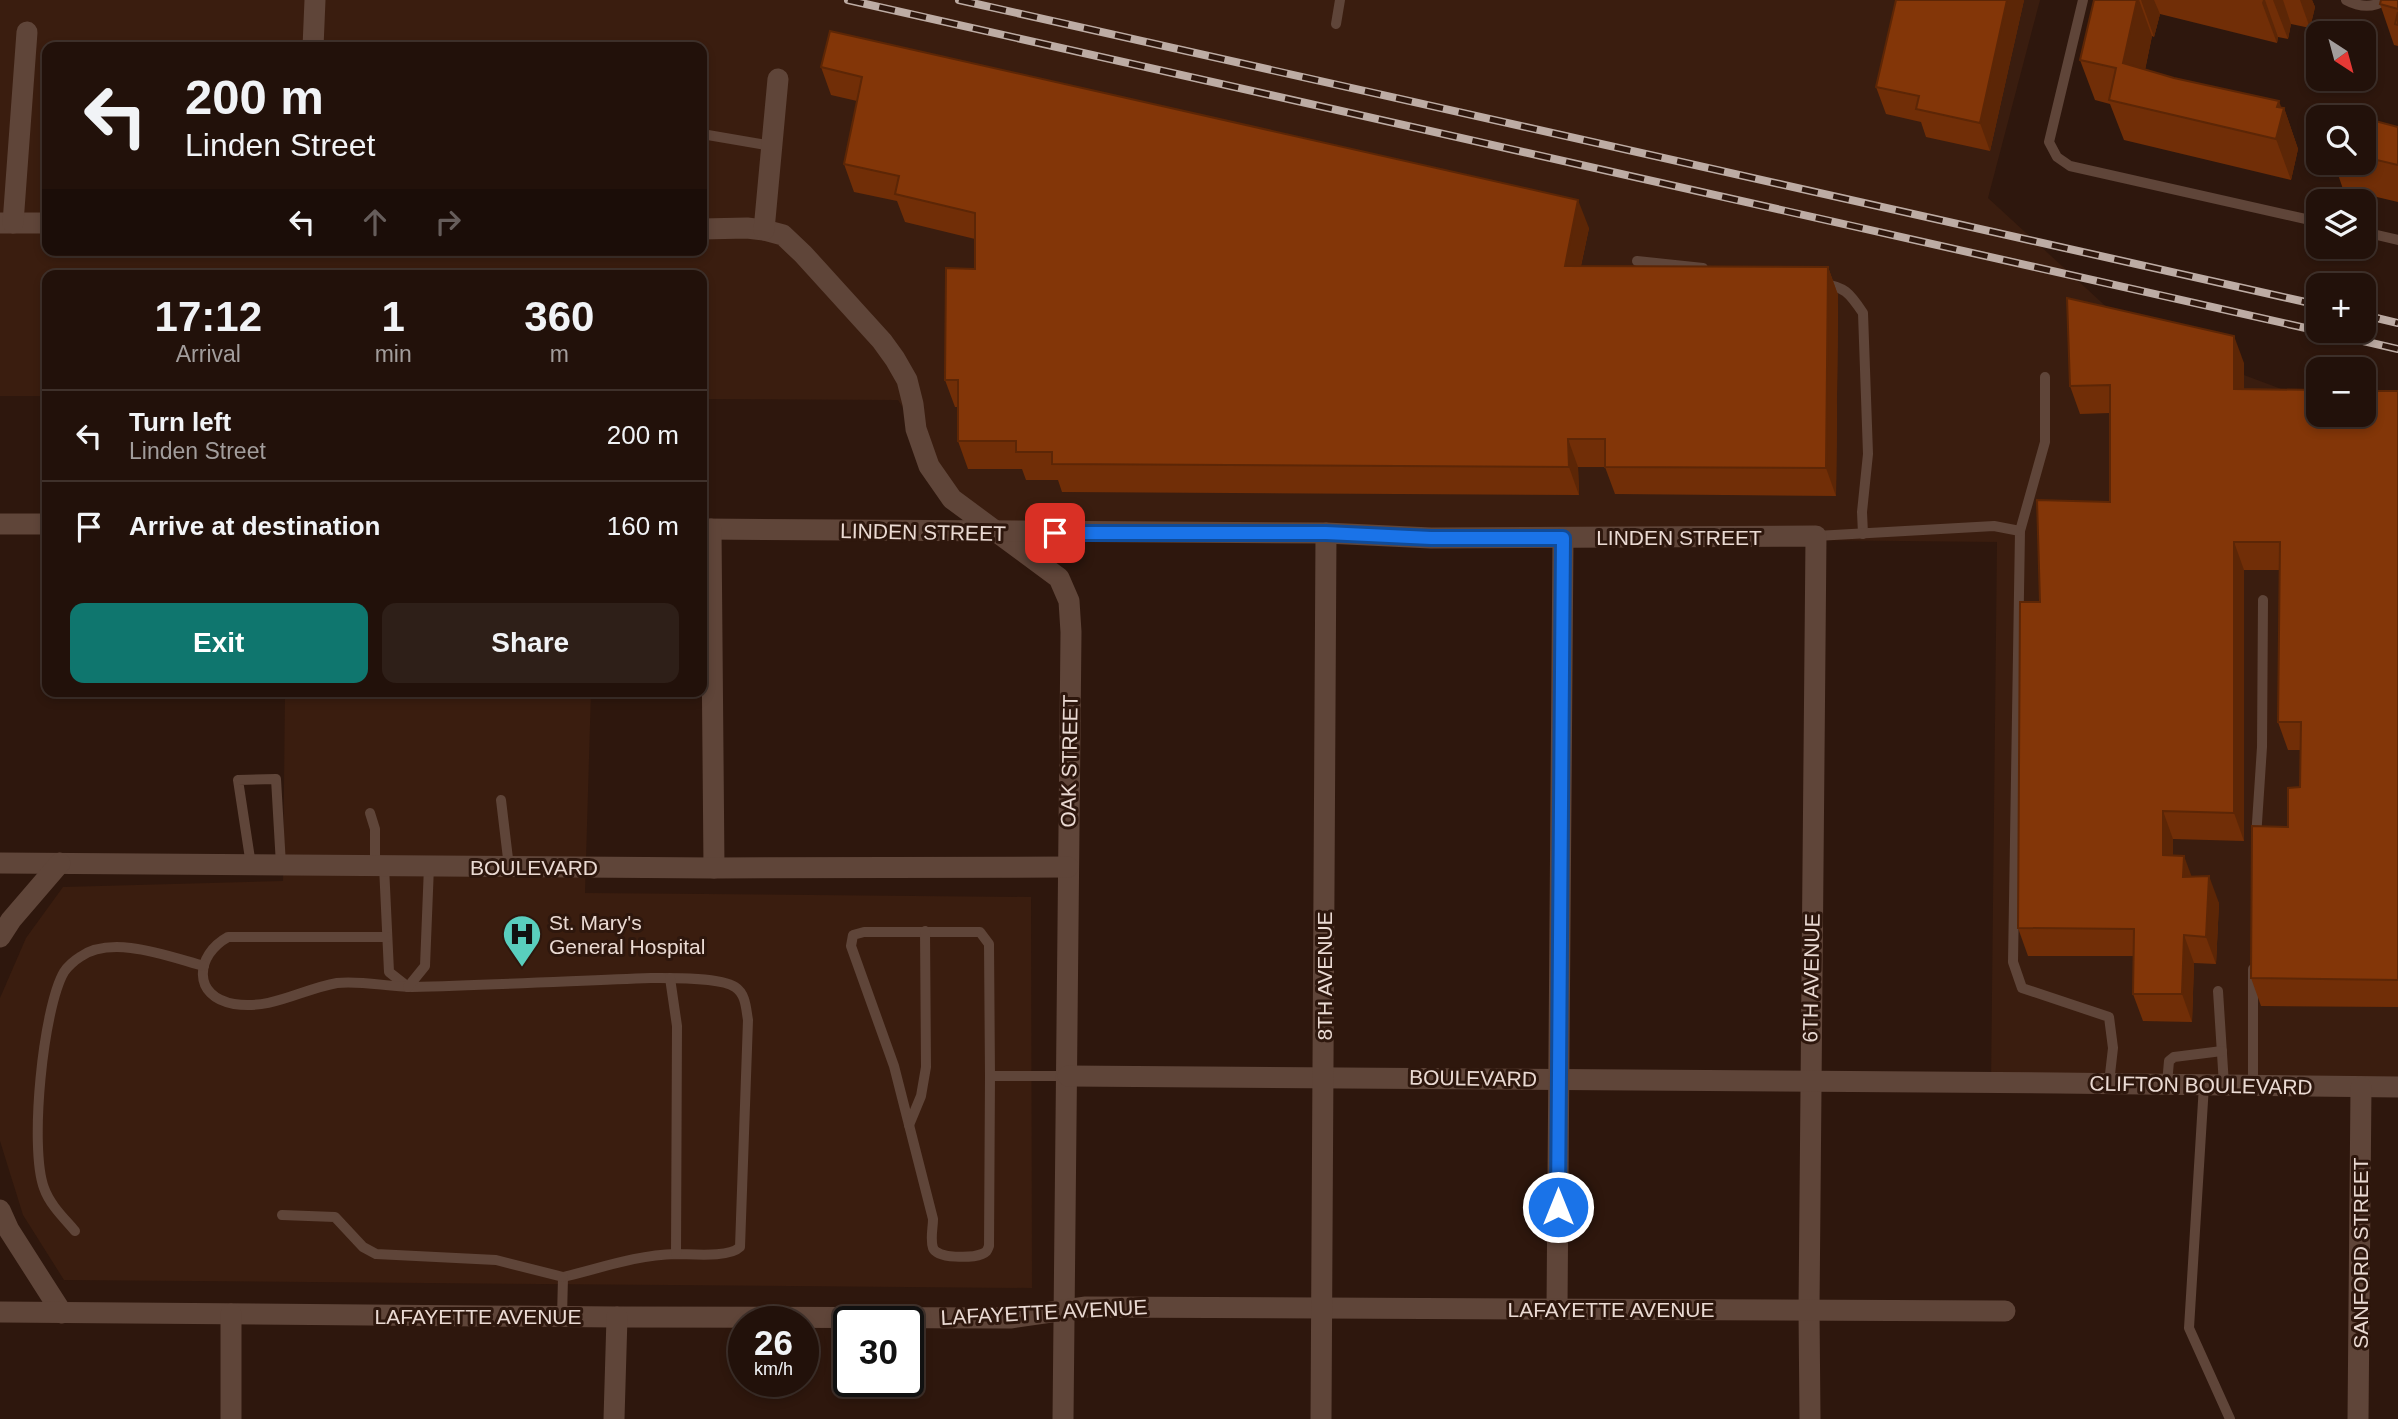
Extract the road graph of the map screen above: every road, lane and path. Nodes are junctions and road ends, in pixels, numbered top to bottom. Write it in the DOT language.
graph roads {
  1 [pos="316,0"];
  2 [pos="1340,0"];
  3 [pos="2083,0"];
  4 [pos="2346,0"];
  5 [pos="2386,0"];
  6 [pos="1336,24"];
  7 [pos="27,32"];
  8 [pos="313,42"];
  9 [pos="778,79"];
  10 [pos="707,135"];
  11 [pos="772,146"];
  12 [pos="2306,219"];
  13 [pos="6,223"];
  14 [pos="42,223"];
  15 [pos="707,229"];
  16 [pos="764,230"];
  17 [pos="2376,235"];
  18 [pos="2398,240"];
  19 [pos="1637,261"];
  20 [pos="1716,269"];
  21 [pos="1804,281"];
  22 [pos="2045,377"];
  23 [pos="0,524"];
  24 [pos="42,524"];
  25 [pos="707,529"];
  26 [pos="2020,531"];
  27 [pos="998,532"];
  28 [pos="1326,533"];
  29 [pos="1863,534"];
  30 [pos="1816,536"];
  31 [pos="1563,538"];
  32 [pos="707,571"];
  33 [pos="2263,600"];
  34 [pos="501,800"];
  35 [pos="370,813"];
  36 [pos="2254,847"];
  37 [pos="0,863"];
  38 [pos="60,863"];
  39 [pos="251,865"];
  40 [pos="281,865"];
  41 [pos="379,866"];
  42 [pos="429,866"];
  43 [pos="509,867"];
  44 [pos="1068,867"];
  45 [pos="714,868"];
  46 [pos="925,931"];
  47 [pos="0,937"];
  48 [pos="387,937"];
  49 [pos="2252,961"];
  50 [pos="204,966"];
  51 [pos="670,978"];
  52 [pos="408,987"];
  53 [pos="2218,990"];
  54 [pos="2222,1051"];
  55 [pos="990,1076"];
  56 [pos="1068,1076"];
  57 [pos="1323,1077"];
  58 [pos="1559,1079"];
  59 [pos="1810,1081"];
  60 [pos="2004,1082"];
  61 [pos="2109,1083"];
  62 [pos="2167,1084"];
  63 [pos="2214,1085"];
  64 [pos="2253,1085"];
  65 [pos="2361,1087"];
  66 [pos="2398,1087"];
  67 [pos="909,1125"];
  68 [pos="0,1210"];
  69 [pos="282,1215"];
  70 [pos="75,1231"];
  71 [pos="676,1254"];
  72 [pos="563,1277"];
  73 [pos="1320,1308"];
  74 [pos="1557,1309"];
  75 [pos="1808,1310"];
  76 [pos="1063,1311"];
  77 [pos="2005,1311"];
  78 [pos="0,1312"];
  79 [pos="62,1313"];
  80 [pos="232,1314"];
  81 [pos="562,1317"];
  82 [pos="617,1317"];
  83 [pos="231,1419"];
  84 [pos="614,1419"];
  85 [pos="1063,1419"];
  86 [pos="1321,1419"];
  87 [pos="1810,1419"];
  88 [pos="2230,1419"];
  89 [pos="2358,1419"];
  1 -- 8 [label="street"];
  2 -- 6 [label="lane"];
  3 -- 12 [label="lane"];
  4 -- 5 [label="lane"];
  7 -- 13 [label="street"];
  9 -- 11 [label="street"];
  10 -- 11 [label="lane"];
  11 -- 16 [label="street"];
  13 -- 14 [label="street"];
  15 -- 16 [label="street"];
  16 -- 27 [label="street, OAK STREET"];
  17 -- 18 [label="lane"];
  19 -- 20 [label="lane"];
  21 -- 29 [label="lane"];
  22 -- 26 [label="lane"];
  23 -- 24 [label="street"];
  25 -- 27 [label="street, LINDEN STREET"];
  26 -- 29 [label="lane"];
  26 -- 61 [label="lane"];
  27 -- 28 [label="street, LINDEN STREET"];
  27 -- 44 [label="street, OAK STREET"];
  28 -- 31 [label="street, LINDEN STREET"];
  28 -- 57 [label="street, 8TH AVENUE"];
  29 -- 30 [label="lane"];
  30 -- 31 [label="street, LINDEN STREET"];
  30 -- 59 [label="street, 6TH AVENUE"];
  31 -- 58 [label="street"];
  32 -- 45 [label="street"];
  33 -- 36 [label="lane"];
  34 -- 43 [label="lane"];
  35 -- 41 [label="lane"];
  37 -- 38 [label="street, BOULEVARD"];
  38 -- 39 [label="street, BOULEVARD"];
  38 -- 47 [label="street"];
  39 -- 40 [label="street, BOULEVARD"];
  39 -- 40 [label="lane"];
  40 -- 41 [label="street, BOULEVARD"];
  41 -- 42 [label="street, BOULEVARD"];
  41 -- 48 [label="lane"];
  42 -- 43 [label="street, BOULEVARD"];
  42 -- 52 [label="lane"];
  43 -- 45 [label="street, BOULEVARD"];
  44 -- 45 [label="street, BOULEVARD"];
  44 -- 56 [label="street, OAK STREET"];
  46 -- 55 [label="lane"];
  46 -- 67 [label="lane"];
  46 -- 67 [label="lane"];
  48 -- 50 [label="lane"];
  48 -- 52 [label="lane"];
  49 -- 64 [label="lane"];
  50 -- 52 [label="lane"];
  50 -- 70 [label="lane"];
  51 -- 52 [label="lane"];
  51 -- 71 [label="lane"];
  51 -- 71 [label="lane"];
  53 -- 54 [label="lane"];
  54 -- 62 [label="lane"];
  54 -- 63 [label="lane"];
  55 -- 56 [label="lane"];
  55 -- 67 [label="lane"];
  56 -- 57 [label="street, BOULEVARD"];
  56 -- 76 [label="street, OAK STREET"];
  57 -- 58 [label="street, BOULEVARD"];
  57 -- 73 [label="street, 8TH AVENUE"];
  58 -- 59 [label="street, BOULEVARD"];
  58 -- 74 [label="street"];
  59 -- 60 [label="street, BOULEVARD"];
  59 -- 75 [label="street, 6TH AVENUE"];
  60 -- 61 [label="street, CLIFTON BOULEVARD"];
  61 -- 62 [label="street, CLIFTON BOULEVARD"];
  62 -- 63 [label="street, CLIFTON BOULEVARD"];
  63 -- 64 [label="street, CLIFTON BOULEVARD"];
  63 -- 88 [label="lane"];
  64 -- 65 [label="street, CLIFTON BOULEVARD"];
  65 -- 66 [label="street, CLIFTON BOULEVARD"];
  65 -- 89 [label="street, SANFORD STREET"];
  68 -- 79 [label="street"];
  69 -- 72 [label="lane"];
  71 -- 72 [label="lane"];
  72 -- 81 [label="lane"];
  73 -- 74 [label="street, LAFAYETTE AVENUE"];
  73 -- 76 [label="street, LAFAYETTE AVENUE"];
  73 -- 86 [label="street, 8TH AVENUE"];
  74 -- 75 [label="street, LAFAYETTE AVENUE"];
  75 -- 77 [label="street, LAFAYETTE AVENUE"];
  75 -- 87 [label="street, 6TH AVENUE"];
  76 -- 82 [label="street, LAFAYETTE AVENUE"];
  76 -- 85 [label="street, OAK STREET"];
  78 -- 79 [label="street, LAFAYETTE AVENUE"];
  79 -- 80 [label="street, LAFAYETTE AVENUE"];
  80 -- 81 [label="street, LAFAYETTE AVENUE"];
  80 -- 83 [label="street"];
  81 -- 82 [label="street, LAFAYETTE AVENUE"];
  82 -- 84 [label="street"];
}
